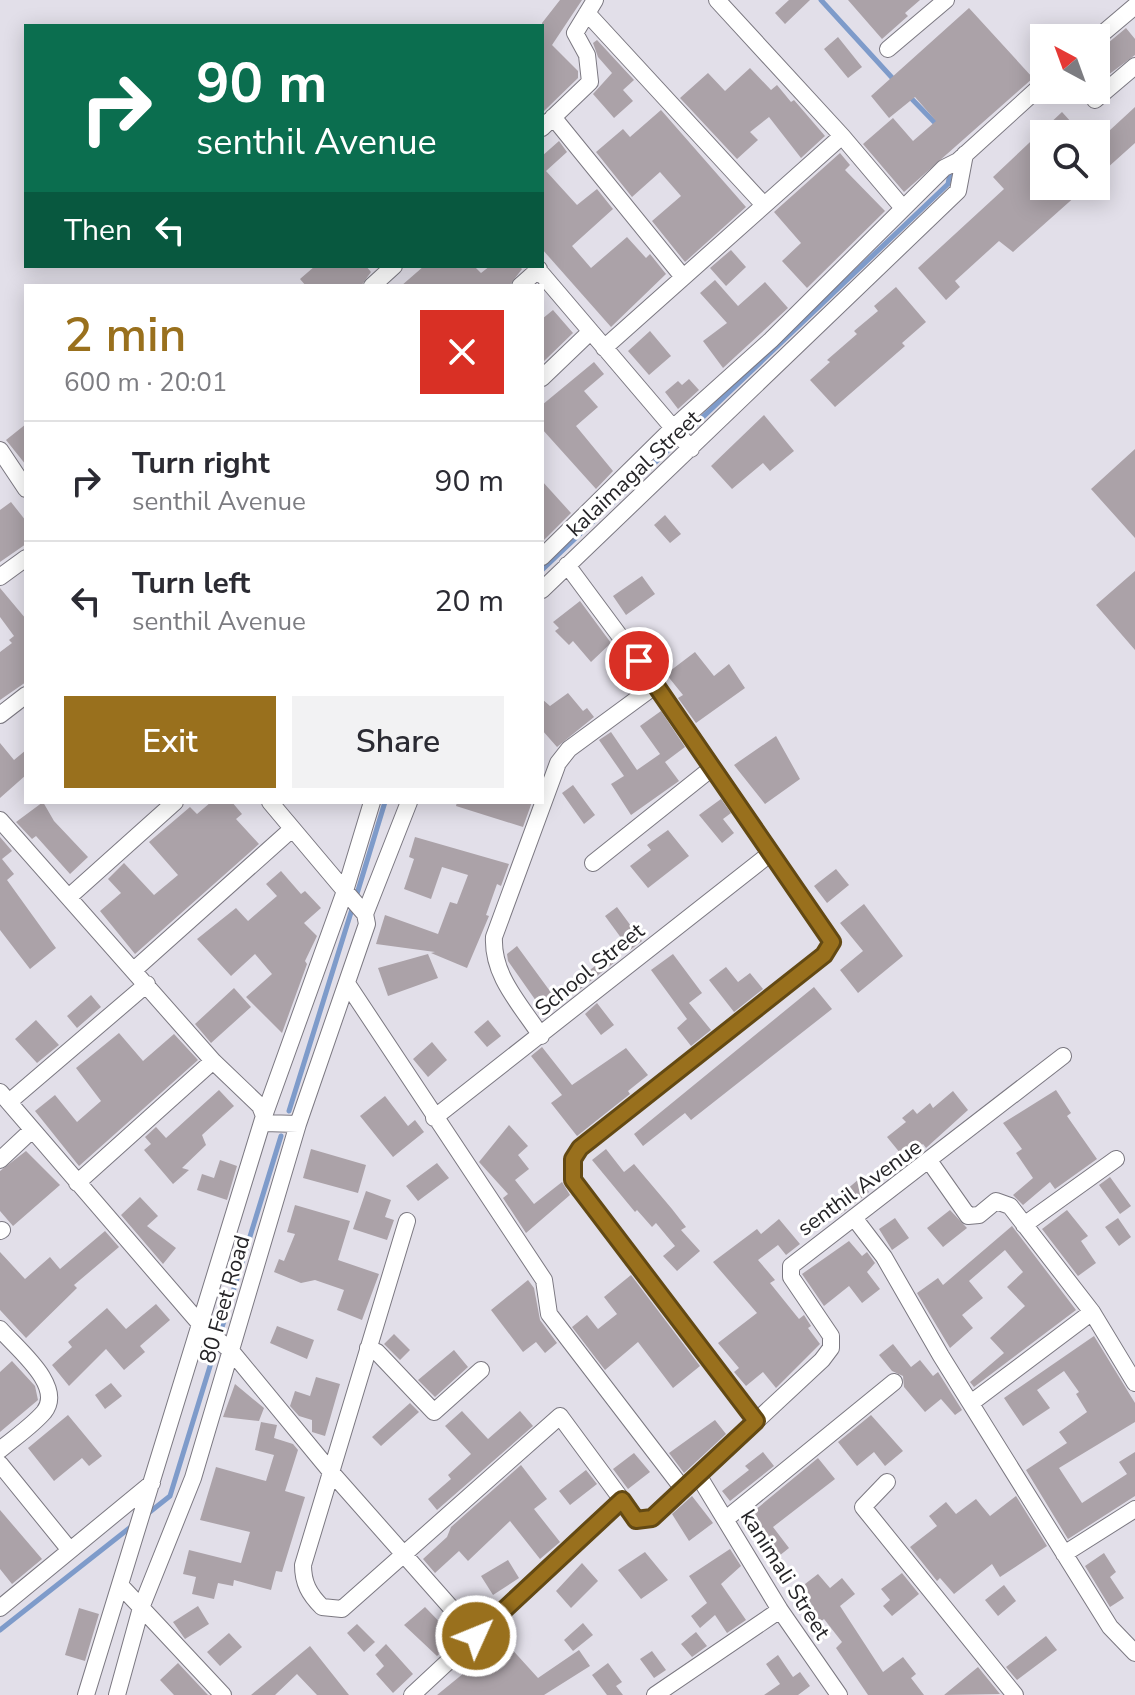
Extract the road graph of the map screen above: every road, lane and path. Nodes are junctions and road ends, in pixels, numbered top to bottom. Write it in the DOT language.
graph roads {
  1 [pos="717,0"];
  2 [pos="946,0"];
  3 [pos="591,6"];
  4 [pos="1135,6"];
  5 [pos="1110,27"];
  6 [pos="888,49"];
  7 [pos="1135,66"];
  8 [pos="1110,87"];
  9 [pos="1030,95"];
  10 [pos="548,123"];
  11 [pos="842,136"];
  12 [pos="956,161"];
  13 [pos="764,205"];
  14 [pos="903,208"];
  15 [pos="392,268"];
  16 [pos="537,268"];
  17 [pos="683,277"];
  18 [pos="374,284"];
  19 [pos="522,284"];
  20 [pos="590,332"];
  21 [pos="604,348"];
  22 [pos="544,376"];
  23 [pos="674,429"];
  24 [pos="690,447"];
  25 [pos="0,450"];
  26 [pos="23,478"];
  27 [pos="546,553"];
  28 [pos="24,559"];
  29 [pos="567,565"];
  30 [pos="0,577"];
  31 [pos="544,588"];
  32 [pos="656,685"];
  33 [pos="24,697"];
  34 [pos="0,715"];
  35 [pos="712,768"];
  36 [pos="544,801"];
  37 [pos="173,804"];
  38 [pos="276,804"];
  39 [pos="371,804"];
  40 [pos="408,804"];
  41 [pos="543,804"];
  42 [pos="0,820"];
  43 [pos="292,829"];
  44 [pos="771,853"];
  45 [pos="593,863"];
  46 [pos="347,894"];
  47 [pos="70,896"];
  48 [pos="365,914"];
  49 [pos="134,970"];
  50 [pos="147,984"];
  51 [pos="348,985"];
  52 [pos="541,1036"];
  53 [pos="1063,1056"];
  54 [pos="213,1061"];
  55 [pos="4,1097"];
  56 [pos="434,1118"];
  57 [pos="265,1121"];
  58 [pos="292,1124"];
  59 [pos="32,1130"];
  60 [pos="1116,1159"];
  61 [pos="0,1160"];
  62 [pos="930,1162"];
  63 [pos="77,1183"];
  64 [pos="855,1219"];
  65 [pos="407,1221"];
  66 [pos="1024,1225"];
  67 [pos="1092,1312"];
  68 [pos="0,1329"];
  69 [pos="206,1329"];
  70 [pos="368,1348"];
  71 [pos="230,1349"];
  72 [pos="481,1370"];
  73 [pos="894,1382"];
  74 [pos="1135,1383"];
  75 [pos="971,1403"];
  76 [pos="756,1421"];
  77 [pos="0,1450"];
  78 [pos="0,1464"];
  79 [pos="331,1472"];
  80 [pos="698,1475"];
  81 [pos="887,1482"];
  82 [pos="150,1489"];
  83 [pos="683,1489"];
  84 [pos="622,1500"];
  85 [pos="1135,1509"];
  86 [pos="726,1519"];
  87 [pos="69,1549"];
  88 [pos="1064,1554"];
  89 [pos="405,1555"];
  90 [pos="120,1585"];
  91 [pos="0,1608"];
  92 [pos="141,1608"];
  93 [pos="780,1610"];
  94 [pos="476,1636"];
  95 [pos="1135,1653"];
  96 [pos="86,1695"];
  97 [pos="117,1695"];
  98 [pos="223,1695"];
  99 [pos="412,1695"];
  100 [pos="655,1695"];
  101 [pos="839,1695"];
  102 [pos="1015,1695"];
  1 -- 11 [label="street"];
  2 -- 6 [label="street"];
  3 -- 10 [label="street"];
  3 -- 13 [label="street"];
  4 -- 5 [label="street"];
  7 -- 8 [label="street"];
  9 -- 12 [label="street, kalaimagal Street"];
  10 -- 17 [label="street"];
  11 -- 13 [label="street"];
  11 -- 14 [label="street"];
  12 -- 14 [label="street, kalaimagal Street"];
  12 -- 24 [label="street, kalaimagal Street"];
  13 -- 17 [label="street"];
  14 -- 23 [label="street, kalaimagal Street"];
  15 -- 18 [label="street"];
  16 -- 19 [label="street"];
  16 -- 20 [label="street"];
  17 -- 21 [label="street"];
  20 -- 21 [label="street"];
  20 -- 22 [label="street"];
  21 -- 23 [label="street"];
  23 -- 24 [label="street"];
  23 -- 27 [label="street, kalaimagal Street"];
  24 -- 29 [label="street, kalaimagal Street"];
  25 -- 26 [label="street"];
  28 -- 30 [label="street"];
  29 -- 31 [label="street"];
  29 -- 32 [label="street, kalaimagal Street"];
  32 -- 35 [label="street, kalaimagal Street"];
  32 -- 36 [label="street"];
  33 -- 34 [label="street"];
  35 -- 44 [label="street, kalaimagal Street"];
  35 -- 45 [label="street"];
  37 -- 47 [label="street"];
  38 -- 43 [label="street"];
  39 -- 46 [label="street, 80 Feet Road"];
  40 -- 48 [label="street, 80 Feet Road"];
  41 -- 52 [label="street"];
  42 -- 47 [label="street"];
  43 -- 46 [label="street"];
  43 -- 49 [label="street"];
  44 -- 52 [label="street, School Street"];
  44 -- 76 [label="street, kalaimagal Street"];
  46 -- 48 [label="street"];
  46 -- 57 [label="street, 80 Feet Road"];
  47 -- 49 [label="street"];
  48 -- 51 [label="street, 80 Feet Road"];
  49 -- 50 [label="street"];
  50 -- 54 [label="street"];
  50 -- 55 [label="street"];
  51 -- 56 [label="street"];
  51 -- 58 [label="street, 80 Feet Road"];
  52 -- 56 [label="street, School Street"];
  53 -- 62 [label="street, senthil Avenue"];
  54 -- 57 [label="street"];
  54 -- 63 [label="street"];
  55 -- 59 [label="street"];
  56 -- 83 [label="street"];
  57 -- 58 [label="street"];
  57 -- 69 [label="street, 80 Feet Road"];
  58 -- 71 [label="street, 80 Feet Road"];
  59 -- 61 [label="street"];
  59 -- 63 [label="street"];
  60 -- 66 [label="street"];
  62 -- 64 [label="street, senthil Avenue"];
  62 -- 66 [label="street"];
  63 -- 69 [label="street"];
  64 -- 75 [label="street"];
  64 -- 76 [label="street, senthil Avenue"];
  65 -- 70 [label="street"];
  66 -- 67 [label="street"];
  67 -- 74 [label="street"];
  67 -- 75 [label="street"];
  68 -- 77 [label="street"];
  69 -- 71 [label="street"];
  69 -- 82 [label="street, 80 Feet Road"];
  70 -- 72 [label="street"];
  70 -- 79 [label="street"];
  71 -- 79 [label="street"];
  71 -- 92 [label="street, 80 Feet Road"];
  73 -- 86 [label="street"];
  75 -- 88 [label="street"];
  76 -- 80 [label="street, senthil Avenue"];
  78 -- 87 [label="street"];
  79 -- 89 [label="street"];
  79 -- 89 [label="street"];
  80 -- 83 [label="street, senthil Avenue"];
  80 -- 86 [label="street, kanimali Street"];
  81 -- 102 [label="street"];
  82 -- 87 [label="street"];
  82 -- 90 [label="street, 80 Feet Road"];
  83 -- 84 [label="street, senthil Avenue"];
  84 -- 89 [label="street"];
  84 -- 94 [label="street"];
  85 -- 88 [label="street"];
  86 -- 93 [label="street, kanimali Street"];
  87 -- 91 [label="street"];
  88 -- 95 [label="street"];
  89 -- 94 [label="street"];
  90 -- 92 [label="street"];
  90 -- 96 [label="street, 80 Feet Road"];
  92 -- 97 [label="street, 80 Feet Road"];
  92 -- 98 [label="street"];
  93 -- 100 [label="street"];
  93 -- 101 [label="street, kanimali Street"];
  94 -- 99 [label="street"];
}
